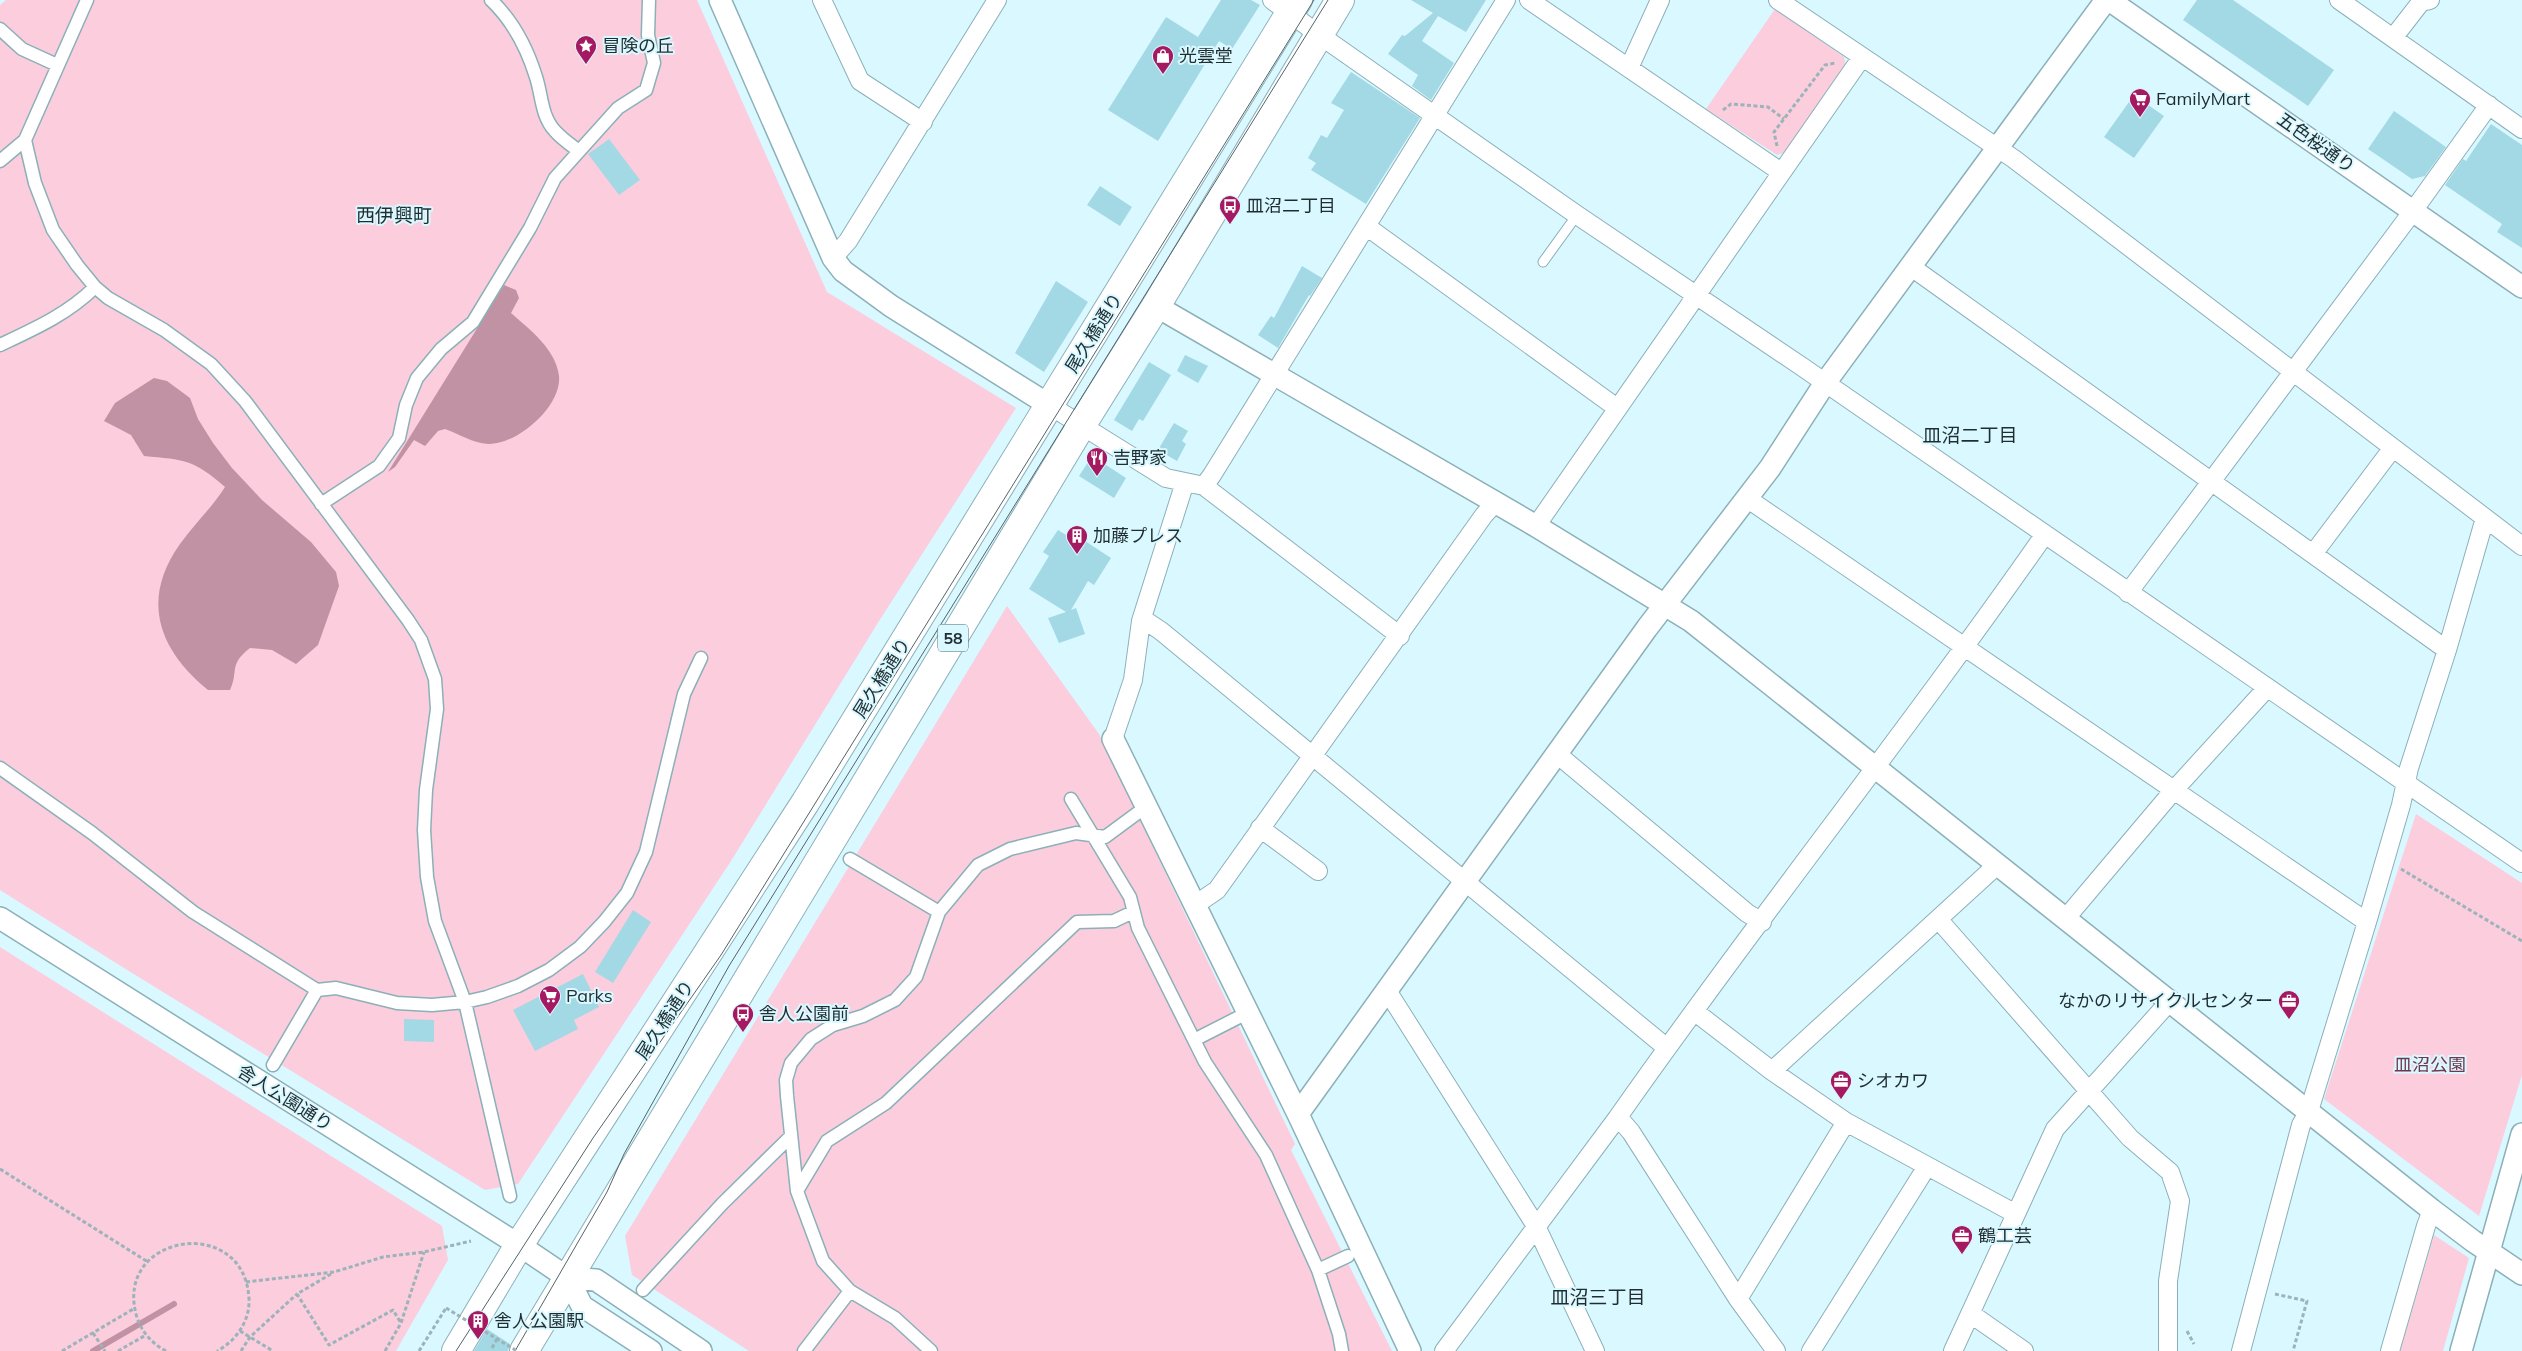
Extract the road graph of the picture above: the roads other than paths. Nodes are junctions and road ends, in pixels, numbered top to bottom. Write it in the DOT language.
graph roads {
  1 [pos="87,0"];
  2 [pos="491,0"];
  3 [pos="649,0"];
  4 [pos="720,0"];
  5 [pos="822,0"];
  6 [pos="997,0"];
  7 [pos="1340,0"];
  8 [pos="1506,0"];
  9 [pos="1529,0"];
  10 [pos="1660,0"];
  11 [pos="1778,0"];
  12 [pos="2108,0"];
  13 [pos="2339,0"];
  14 [pos="2430,0"];
  15 [pos="1287,4"];
  16 [pos="0,29"];
  17 [pos="1318,34"];
  18 [pos="2393,38"];
  19 [pos="1862,57"];
  20 [pos="57,64"];
  21 [pos="1629,68"];
  22 [pos="2489,106"];
  23 [pos="1435,115"];
  24 [pos="923,122"];
  25 [pos="2522,129"];
  26 [pos="24,140"];
  27 [pos="1997,147"];
  28 [pos="579,151"];
  29 [pos="0,161"];
  30 [pos="1781,172"];
  31 [pos="2413,211"];
  32 [pos="1577,215"];
  33 [pos="1366,226"];
  34 [pos="833,258"];
  35 [pos="1542,262"];
  36 [pos="1910,266"];
  37 [pos="95,287"];
  38 [pos="2522,287"];
  39 [pos="1696,295"];
  40 [pos="1156,306"];
  41 [pos="0,346"];
  42 [pos="2292,372"];
  43 [pos="1274,375"];
  44 [pos="1825,383"];
  45 [pos="1049,405"];
  46 [pos="1617,408"];
  47 [pos="1081,426"];
  48 [pos="2392,449"];
  49 [pos="1185,482"];
  50 [pos="2212,482"];
  51 [pos="1204,486"];
  52 [pos="1748,498"];
  53 [pos="1495,503"];
  54 [pos="321,504"];
  55 [pos="2485,518"];
  56 [pos="1536,526"];
  57 [pos="2045,534"];
  58 [pos="2522,546"];
  59 [pos="2312,554"];
  60 [pos="2128,593"];
  61 [pos="1664,605"];
  62 [pos="1141,621"];
  63 [pos="1400,636"];
  64 [pos="1964,647"];
  65 [pos="2446,650"];
  66 [pos="701,658"];
  67 [pos="2266,689"];
  68 [pos="1113,739"];
  69 [pos="1557,754"];
  70 [pos="1313,756"];
  71 [pos="0,768"];
  72 [pos="1875,769"];
  73 [pos="2406,783"];
  74 [pos="2174,790"];
  75 [pos="1071,799"];
  76 [pos="1147,806"];
  77 [pos="1260,828"];
  78 [pos="1092,835"];
  79 [pos="850,859"];
  80 [pos="2522,863"];
  81 [pos="1997,865"];
  82 [pos="1318,871"];
  83 [pos="1466,881"];
  84 [pos="1195,905"];
  85 [pos="939,912"];
  86 [pos="1133,912"];
  87 [pos="0,918"];
  88 [pos="2066,918"];
  89 [pos="1938,919"];
  90 [pos="1762,922"];
  91 [pos="2367,922"];
  92 [pos="317,990"];
  93 [pos="1388,992"];
  94 [pos="2170,1001"];
  95 [pos="465,1002"];
  96 [pos="1694,1011"];
  97 [pos="1247,1012"];
  98 [pos="1194,1040"];
  99 [pos="1667,1048"];
  100 [pos="273,1065"];
  101 [pos="1772,1071"];
  102 [pos="2088,1093"];
  103 [pos="2309,1110"];
  104 [pos="1298,1114"];
  105 [pos="1618,1117"];
  106 [pos="1846,1122"];
  107 [pos="2522,1134"];
  108 [pos="790,1137"];
  109 [pos="1926,1168"];
  110 [pos="797,1191"];
  111 [pos="510,1196"];
  112 [pos="2432,1210"];
  113 [pos="2016,1214"];
  114 [pos="1536,1226"];
  115 [pos="520,1246"];
  116 [pos="2488,1252"];
  117 [pos="1348,1256"];
  118 [pos="1318,1270"];
  119 [pos="2522,1274"];
  120 [pos="568,1278"];
  121 [pos="644,1290"];
  122 [pos="850,1291"];
  123 [pos="1738,1300"];
  124 [pos="1971,1314"];
  125 [pos="456,1351"];
  126 [pos="524,1351"];
  127 [pos="651,1351"];
  128 [pos="701,1351"];
  129 [pos="804,1351"];
  130 [pos="931,1351"];
  131 [pos="1342,1351"];
  132 [pos="1410,1351"];
  133 [pos="1444,1351"];
  134 [pos="1595,1351"];
  135 [pos="1776,1351"];
  136 [pos="1811,1351"];
  137 [pos="1953,1351"];
  138 [pos="2024,1351"];
  139 [pos="2168,1351"];
  140 [pos="2241,1351"];
  141 [pos="2390,1351"];
  142 [pos="2460,1351"];
  1 -- 20 [label="street"];
  2 -- 28 [label="street"];
  3 -- 28 [label="street"];
  4 -- 34 [label="street"];
  5 -- 24 [label="street"];
  6 -- 24 [label="street"];
  7 -- 17 [label="main road, 58"];
  8 -- 23 [label="street"];
  9 -- 21 [label="street"];
  10 -- 21 [label="street"];
  11 -- 19 [label="street"];
  12 -- 27 [label="street"];
  12 -- 31 [label="street, 五色桜通り"];
  13 -- 18 [label="street"];
  14 -- 18 [label="street"];
  15 -- 17 [label="street"];
  15 -- 45 [label="main road, 尾久橋通り / 58"];
  16 -- 20 [label="street"];
  17 -- 23 [label="street"];
  17 -- 40 [label="main road, 58"];
  18 -- 22 [label="street"];
  19 -- 27 [label="street"];
  19 -- 30 [label="street"];
  20 -- 26 [label="street"];
  21 -- 30 [label="street"];
  22 -- 25 [label="street"];
  22 -- 31 [label="street"];
  23 -- 32 [label="street"];
  23 -- 33 [label="street"];
  24 -- 34 [label="street"];
  26 -- 29 [label="street"];
  26 -- 37 [label="street"];
  27 -- 36 [label="street"];
  27 -- 42 [label="street"];
  28 -- 54 [label="street"];
  30 -- 39 [label="street"];
  31 -- 38 [label="street, 五色桜通り"];
  31 -- 42 [label="street"];
  32 -- 35 [label="lane"];
  32 -- 39 [label="street"];
  33 -- 43 [label="street"];
  33 -- 46 [label="street"];
  34 -- 45 [label="street"];
  36 -- 44 [label="street"];
  36 -- 50 [label="street"];
  37 -- 41 [label="street"];
  37 -- 54 [label="street"];
  39 -- 44 [label="street"];
  39 -- 46 [label="street"];
  40 -- 43 [label="street"];
  40 -- 47 [label="main road, 58"];
  42 -- 48 [label="street"];
  42 -- 50 [label="street"];
  43 -- 51 [label="street"];
  43 -- 53 [label="street"];
  44 -- 52 [label="street"];
  44 -- 57 [label="street"];
  45 -- 47 [label="street"];
  45 -- 115 [label="main road, 尾久橋通り / 58"];
  46 -- 56 [label="street"];
  47 -- 49 [label="street"];
  47 -- 120 [label="main road, 58"];
  48 -- 55 [label="street"];
  48 -- 59 [label="street"];
  49 -- 51 [label="street"];
  49 -- 62 [label="street"];
  50 -- 59 [label="street"];
  50 -- 60 [label="street"];
  51 -- 63 [label="street"];
  52 -- 61 [label="street"];
  52 -- 64 [label="street"];
  53 -- 56 [label="street"];
  53 -- 63 [label="street"];
  54 -- 95 [label="street"];
  55 -- 58 [label="street"];
  55 -- 65 [label="street"];
  56 -- 61 [label="street"];
  57 -- 60 [label="street"];
  57 -- 64 [label="street"];
  59 -- 65 [label="street"];
  60 -- 67 [label="street"];
  61 -- 69 [label="street"];
  61 -- 72 [label="street"];
  62 -- 68 [label="street"];
  62 -- 70 [label="street"];
  63 -- 70 [label="street"];
  64 -- 72 [label="street"];
  64 -- 74 [label="street"];
  65 -- 73 [label="street"];
  66 -- 95 [label="street"];
  67 -- 73 [label="street"];
  67 -- 74 [label="street"];
  68 -- 76 [label="street"];
  69 -- 83 [label="street"];
  69 -- 90 [label="street"];
  70 -- 77 [label="street"];
  70 -- 83 [label="street"];
  71 -- 92 [label="street"];
  72 -- 81 [label="street"];
  72 -- 90 [label="street"];
  73 -- 80 [label="street"];
  73 -- 91 [label="street"];
  74 -- 88 [label="street"];
  74 -- 91 [label="street"];
  75 -- 78 [label="street"];
  76 -- 78 [label="street"];
  76 -- 84 [label="street"];
  77 -- 82 [label="street"];
  77 -- 84 [label="street"];
  78 -- 85 [label="street"];
  78 -- 86 [label="street"];
  79 -- 85 [label="street"];
  81 -- 88 [label="street"];
  81 -- 89 [label="street"];
  83 -- 93 [label="street"];
  83 -- 99 [label="street"];
  84 -- 97 [label="street"];
  85 -- 108 [label="street"];
  86 -- 98 [label="street"];
  86 -- 110 [label="street"];
  87 -- 115 [label="street, 舎人公園通り"];
  88 -- 94 [label="street"];
  89 -- 101 [label="street"];
  89 -- 102 [label="street"];
  90 -- 96 [label="street"];
  91 -- 103 [label="street"];
  92 -- 95 [label="street"];
  92 -- 100 [label="street"];
  93 -- 104 [label="street"];
  93 -- 114 [label="street"];
  94 -- 102 [label="street"];
  94 -- 103 [label="street"];
  95 -- 111 [label="street"];
  96 -- 99 [label="street"];
  96 -- 101 [label="street"];
  97 -- 98 [label="street"];
  97 -- 104 [label="street"];
  98 -- 118 [label="street"];
  99 -- 105 [label="street"];
  101 -- 106 [label="street"];
  102 -- 113 [label="street"];
  102 -- 139 [label="street"];
  103 -- 112 [label="street"];
  103 -- 140 [label="street"];
  104 -- 132 [label="street"];
  105 -- 114 [label="street"];
  105 -- 123 [label="street"];
  106 -- 109 [label="street"];
  106 -- 123 [label="street"];
  107 -- 116 [label="street"];
  108 -- 110 [label="street"];
  108 -- 121 [label="street"];
  109 -- 113 [label="street"];
  109 -- 136 [label="street"];
  110 -- 122 [label="street"];
  112 -- 116 [label="street"];
  112 -- 141 [label="street"];
  113 -- 124 [label="street"];
  114 -- 133 [label="street"];
  114 -- 134 [label="street"];
  115 -- 120 [label="street, 舎人公園通り"];
  115 -- 125 [label="main road, 尾久橋通り / 58"];
  116 -- 119 [label="street"];
  116 -- 142 [label="street"];
  117 -- 118 [label="street"];
  118 -- 131 [label="street"];
  120 -- 126 [label="main road, 58"];
  120 -- 127 [label="street, 舎人公園通り"];
  120 -- 128 [label="street, 舎人公園通り"];
  122 -- 129 [label="street"];
  122 -- 130 [label="street"];
  123 -- 135 [label="street"];
  124 -- 137 [label="street"];
  124 -- 138 [label="street"];
}
